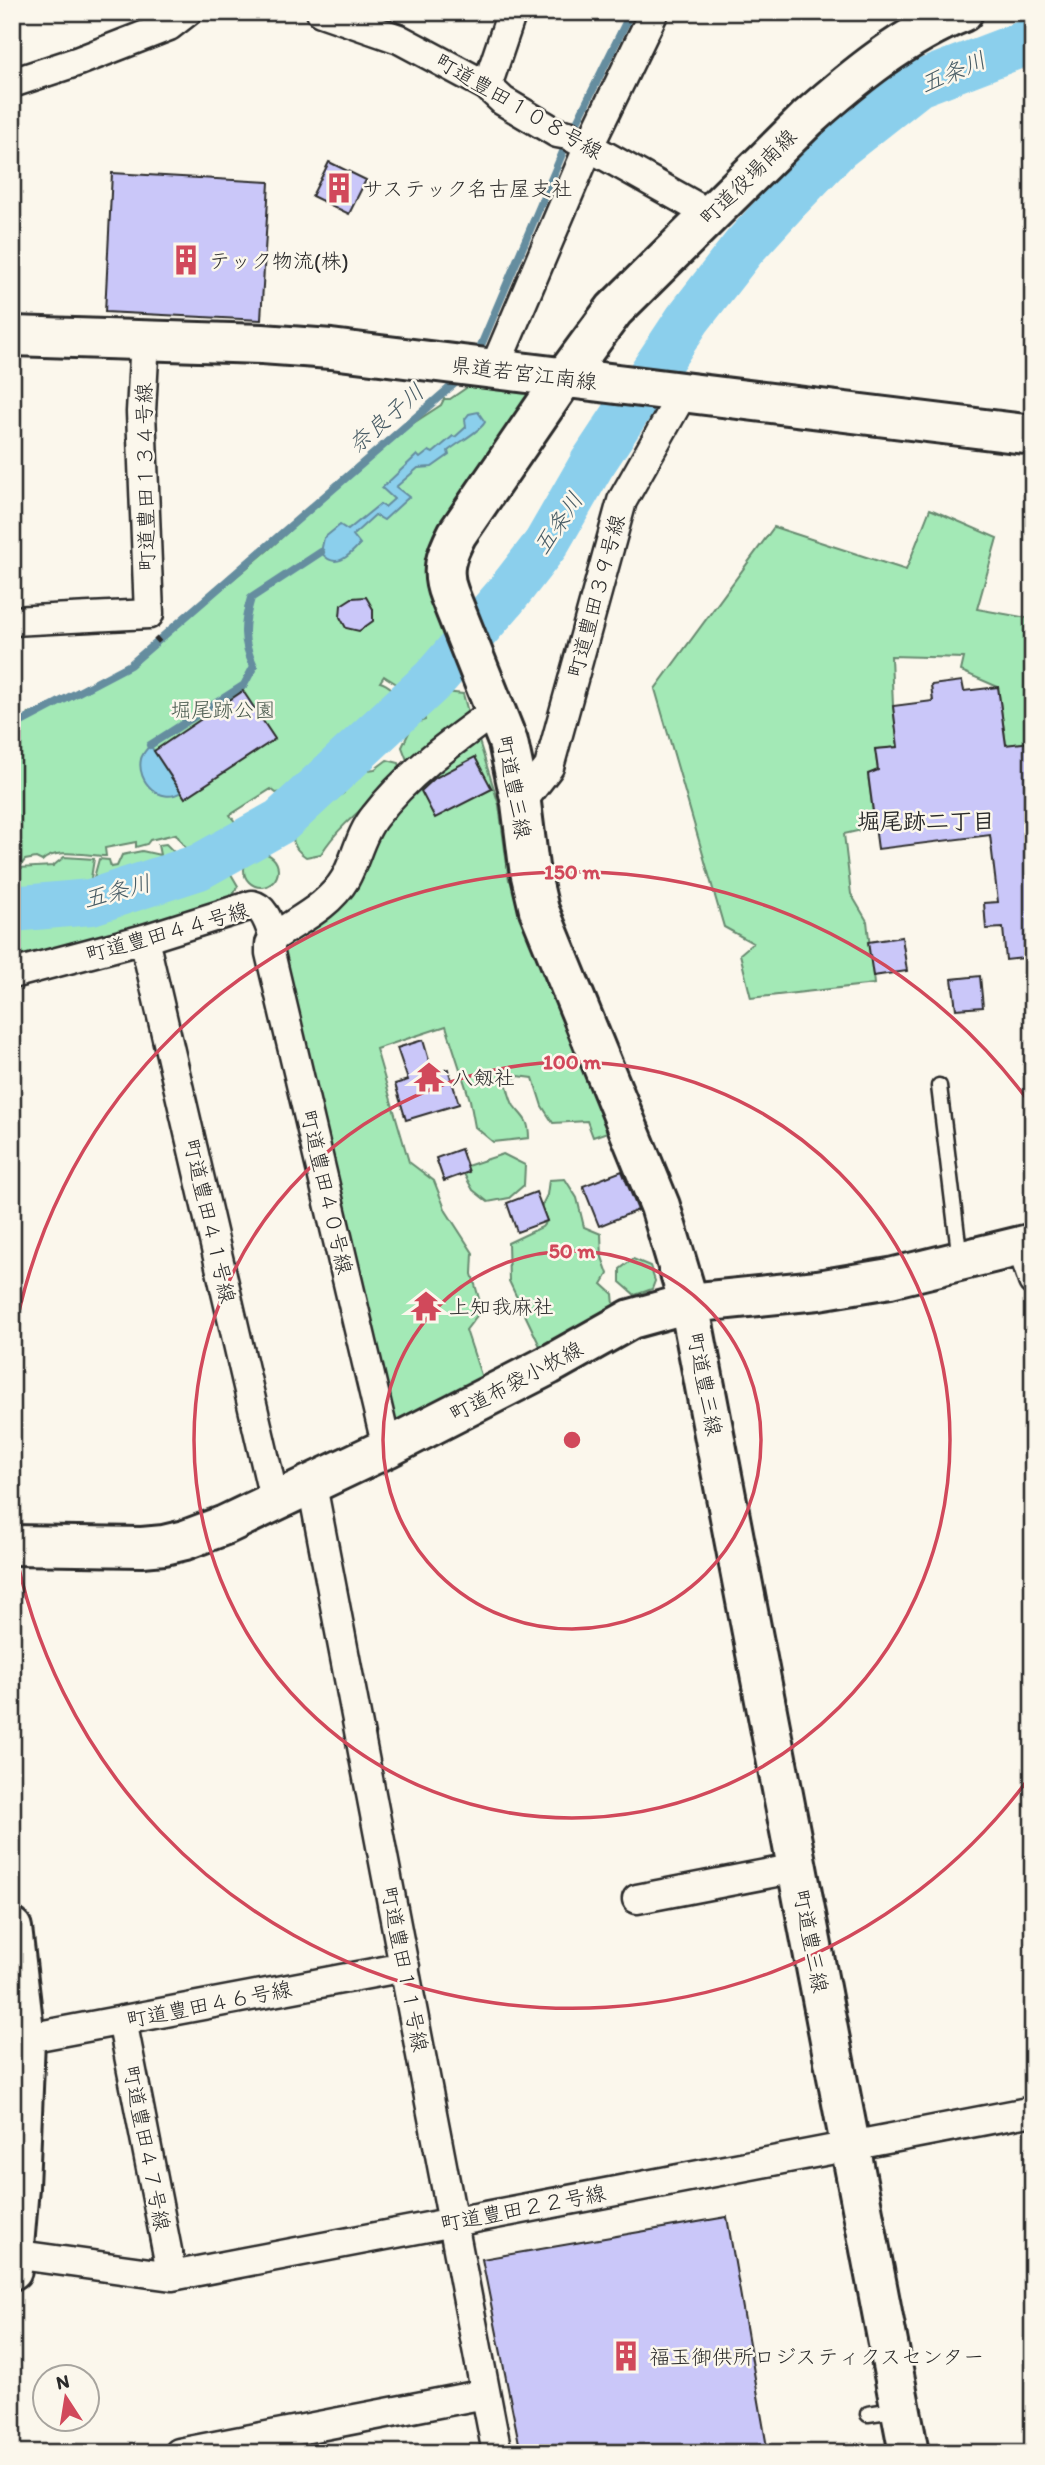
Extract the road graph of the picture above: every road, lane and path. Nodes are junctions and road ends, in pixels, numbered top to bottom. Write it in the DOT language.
graph roads {
  1 [pos="187,12"];
  2 [pos="321,12"];
  3 [pos="512,12"];
  4 [pos="654,12"];
  5 [pos="963,12"];
  6 [pos="12,83"];
  7 [pos="487,86"];
  8 [pos="579,141"];
  9 [pos="711,215"];
  10 [pos="12,336"];
  11 [pos="145,339"];
  12 [pos="494,369"];
  13 [pos="570,378"];
  14 [pos="680,392"];
  15 [pos="1033,435"];
  16 [pos="12,621"];
  17 [pos="492,700"];
  18 [pos="521,803"];
  19 [pos="274,937"];
  20 [pos="144,939"];
  21 [pos="12,974"];
  22 [pos="939,1086"];
  23 [pos="1029,1257"];
  24 [pos="961,1262"];
  25 [pos="689,1303"];
  26 [pos="387,1448"];
  27 [pos="312,1485"];
  28 [pos="275,1503"];
  29 [pos="12,1545"];
  30 [pos="797,1868"];
  31 [pos="637,1899"];
  32 [pos="12,1927"];
  33 [pos="405,1967"];
  34 [pos="122,2020"];
  35 [pos="19,2040"];
  36 [pos="1033,2111"];
  37 [pos="850,2147"];
  38 [pos="452,2222"];
  39 [pos="13,2259"];
  40 [pos="172,2276"];
  41 [pos="485,2394"];
  42 [pos="179,2453"];
  43 [pos="496,2453"];
  44 [pos="909,2453"];
  1 -- 6 [label="street"];
  2 -- 7 [label="street, 町道豊田１０８号線"];
  3 -- 7 [label="street"];
  4 -- 8 [label="street"];
  5 -- 9 [label="street, 町道役場南線"];
  7 -- 8 [label="street, 町道豊田１０８号線"];
  8 -- 9 [label="street, 町道豊田１０８号線"];
  8 -- 12 [label="street"];
  9 -- 13 [label="street, 町道役場南線"];
  10 -- 11 [label="street, 県道若宮江南線"];
  11 -- 12 [label="street, 県道若宮江南線"];
  11 -- 16 [label="street, 町道豊田１３４号線"];
  12 -- 13 [label="street, 県道若宮江南線"];
  13 -- 14 [label="street, 県道若宮江南線"];
  13 -- 17 [label="street, 町道豊三線"];
  14 -- 15 [label="street, 県道若宮江南線"];
  14 -- 18 [label="street, 町道豊田３９号線"];
  17 -- 18 [label="street, 町道豊三線"];
  17 -- 19 [label="street, 町道豊田４４号線"];
  18 -- 25 [label="street, 町道豊三線"];
  19 -- 20 [label="street, 町道豊田４４号線"];
  19 -- 26 [label="street, 町道豊田４０号線"];
  20 -- 21 [label="street, 町道豊田４４号線"];
  20 -- 28 [label="street, 町道豊田４１号線"];
  22 -- 24 [label="lane"];
  23 -- 24 [label="street, 町道布袋小牧線"];
  24 -- 25 [label="street, 町道布袋小牧線"];
  25 -- 26 [label="street, 町道布袋小牧線"];
  25 -- 30 [label="street, 町道豊三線"];
  26 -- 27 [label="street, 町道布袋小牧線"];
  27 -- 28 [label="street, 町道布袋小牧線"];
  27 -- 33 [label="street, 町道豊田１１号線"];
  28 -- 29 [label="street, 町道布袋小牧線"];
  30 -- 31 [label="street"];
  30 -- 37 [label="street, 町道豊三線"];
  32 -- 35 [label="street"];
  33 -- 34 [label="street, 町道豊田４６号線"];
  33 -- 38 [label="street, 町道豊田１１号線"];
  34 -- 35 [label="street, 町道豊田４６号線"];
  34 -- 40 [label="street, 町道豊田４７号線"];
  35 -- 39 [label="street"];
  36 -- 37 [label="street, 町道豊田２２号線"];
  37 -- 38 [label="street, 町道豊田２２号線"];
  37 -- 44 [label="street, 町道豊三線"];
  38 -- 40 [label="street, 町道豊田２２号線"];
  38 -- 41 [label="street, 町道豊田１１号線"];
  39 -- 40 [label="street, 町道豊田２２号線"];
  41 -- 42 [label="street"];
  41 -- 43 [label="street, 町道豊田１１号線"];
}
